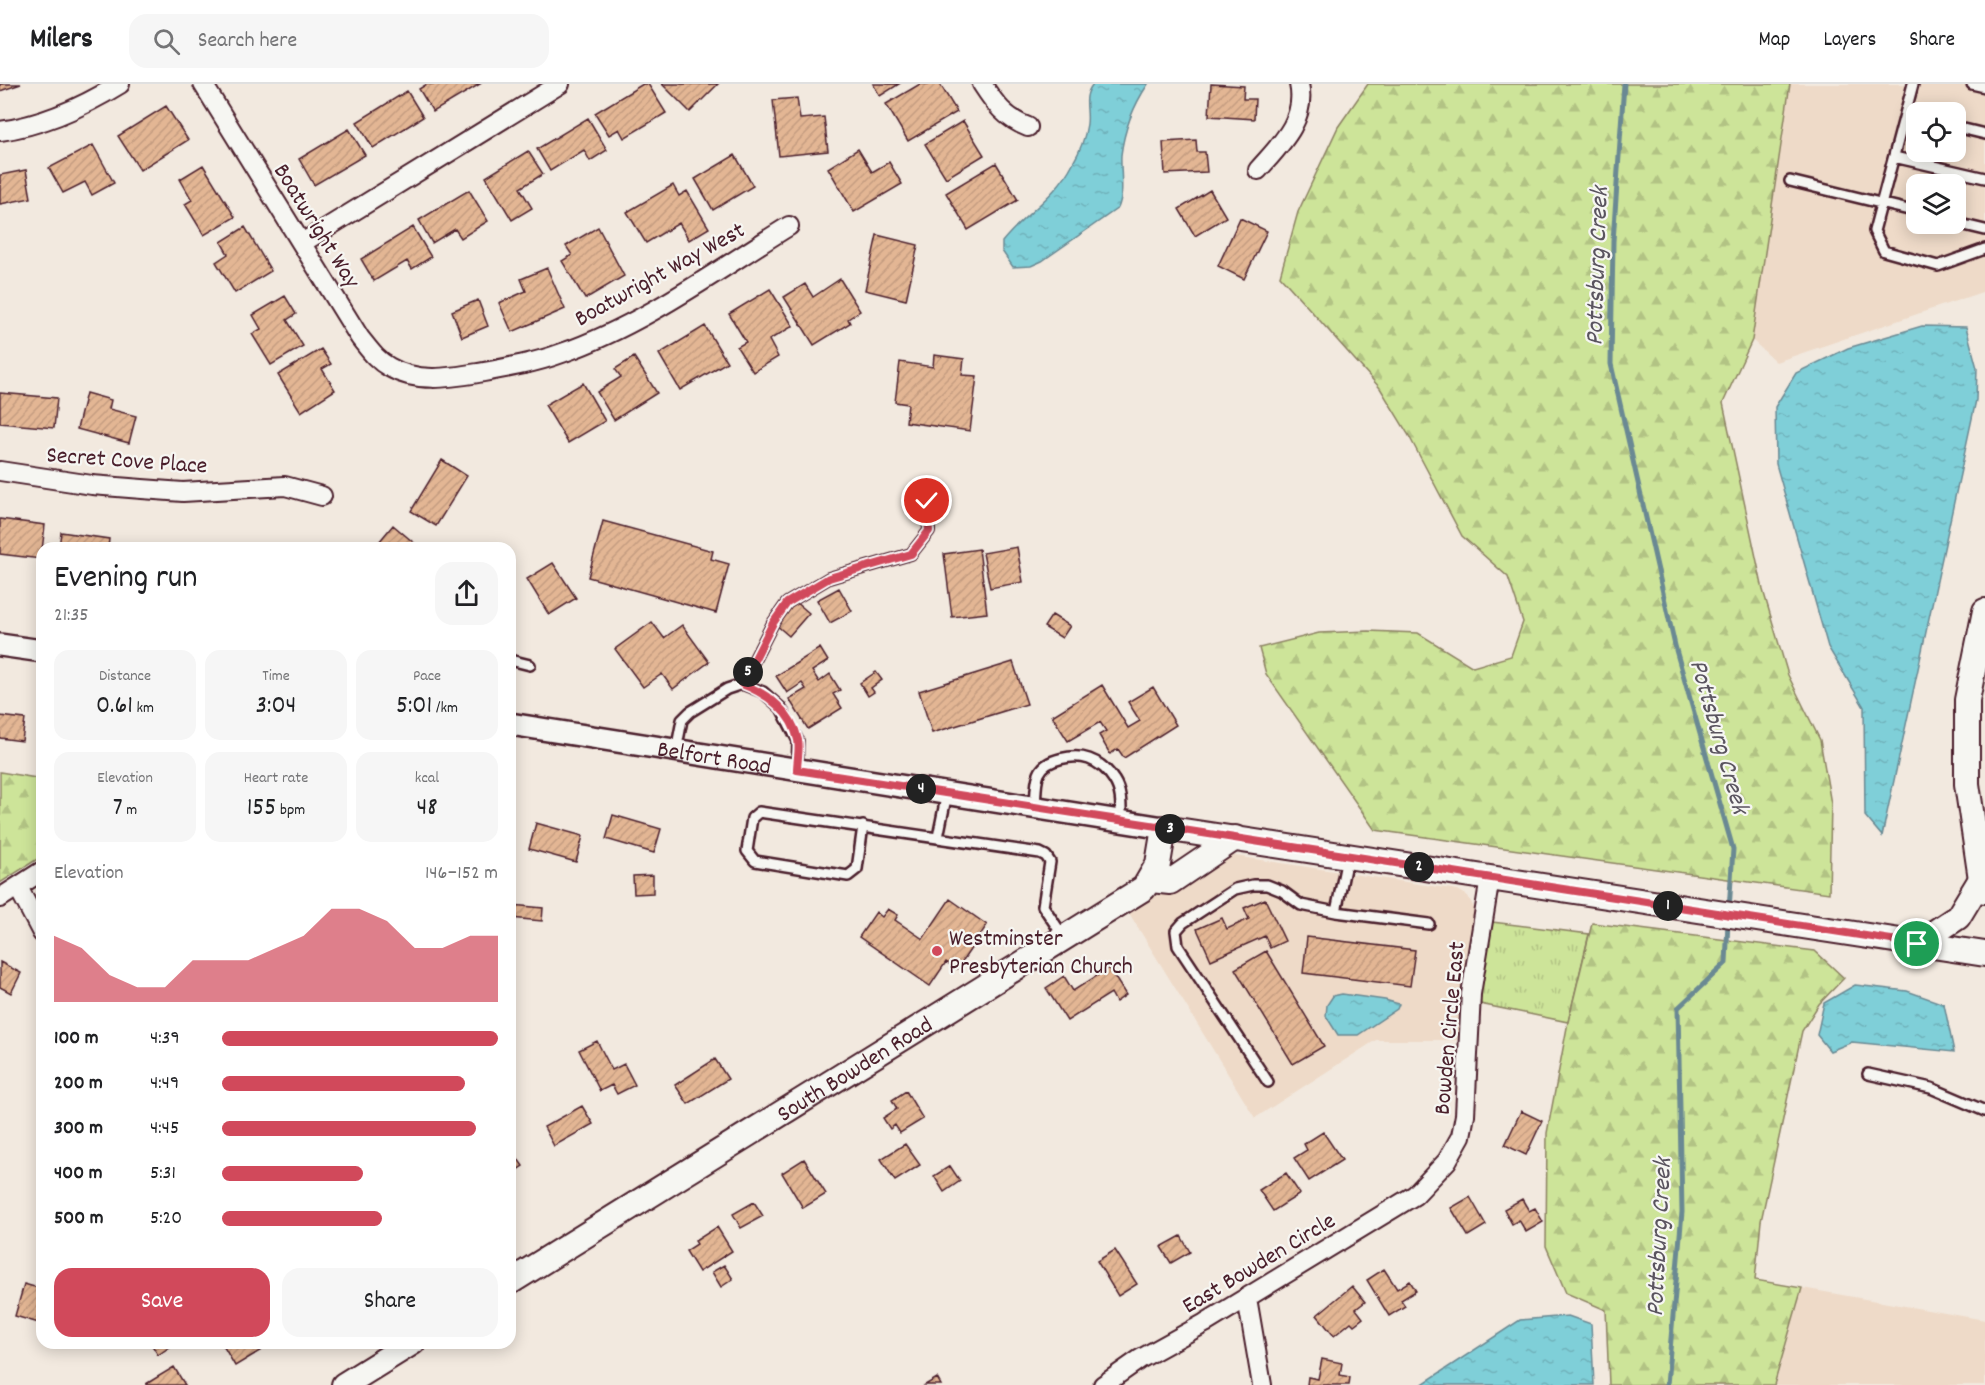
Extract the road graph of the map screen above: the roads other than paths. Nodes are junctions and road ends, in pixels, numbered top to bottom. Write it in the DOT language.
graph roads {
  1 [pos="120,84"];
  2 [pos="203,84"];
  3 [pos="560,84"];
  4 [pos="982,84"];
  5 [pos="1299,84"];
  6 [pos="1913,84"];
  7 [pos="1972,84"];
  8 [pos="1985,87"];
  9 [pos="1909,102"];
  10 [pos="1906,113"];
  11 [pos="1028,127"];
  12 [pos="1966,129"];
  13 [pos="0,131"];
  14 [pos="1985,134"];
  15 [pos="1894,156"];
  16 [pos="1258,170"];
  17 [pos="1985,178"];
  18 [pos="1790,182"];
  19 [pos="1882,203"];
  20 [pos="1906,210"];
  21 [pos="1966,225"];
  22 [pos="789,226"];
  23 [pos="1985,230"];
  24 [pos="302,243"];
  25 [pos="1985,249"];
  26 [pos="408,375"];
  27 [pos="0,471"];
  28 [pos="322,496"];
  29 [pos="927,498"];
  30 [pos="1985,611"];
  31 [pos="0,645"];
  32 [pos="36,650"];
  33 [pos="516,662"];
  34 [pos="530,665"];
  35 [pos="742,684"];
  36 [pos="516,725"];
  37 [pos="676,751"];
  38 [pos="797,770"];
  39 [pos="946,793"];
  40 [pos="1035,807"];
  41 [pos="1121,820"];
  42 [pos="863,826"];
  43 [pos="1164,828"];
  44 [pos="938,837"];
  45 [pos="1235,838"];
  46 [pos="1348,856"];
  47 [pos="36,875"];
  48 [pos="1490,878"];
  49 [pos="1151,880"];
  50 [pos="1983,885"];
  51 [pos="18,887"];
  52 [pos="0,898"];
  53 [pos="1336,912"];
  54 [pos="36,922"];
  55 [pos="1430,924"];
  56 [pos="1064,938"];
  57 [pos="1917,944"];
  58 [pos="1985,954"];
  59 [pos="1868,1074"];
  60 [pos="1268,1082"];
  61 [pos="1985,1111"];
  62 [pos="1435,1176"];
  63 [pos="516,1278"];
  64 [pos="1247,1298"];
  65 [pos="402,1349"];
  66 [pos="344,1385"];
  67 [pos="1103,1385"];
  68 [pos="1262,1385"];
  1 -- 13 [label="street"];
  2 -- 24 [label="street, Boatwright Way"];
  3 -- 24 [label="street"];
  4 -- 11 [label="street"];
  5 -- 16 [label="street"];
  6 -- 9 [label="lane"];
  7 -- 8 [label="lane"];
  10 -- 15 [label="lane"];
  12 -- 14 [label="lane"];
  15 -- 17 [label="lane"];
  15 -- 19 [label="lane"];
  18 -- 19 [label="lane"];
  19 -- 20 [label="lane"];
  19 -- 25 [label="lane"];
  21 -- 23 [label="lane"];
  22 -- 26 [label="street, Boatwright Way West"];
  24 -- 26 [label="street, Boatwright Way"];
  27 -- 28 [label="street, Secret Cove Place"];
  29 -- 35 [label="lane"];
  30 -- 50 [label="main road"];
  31 -- 32 [label="street"];
  33 -- 34 [label="lane"];
  35 -- 37 [label="lane"];
  35 -- 38 [label="lane"];
  36 -- 37 [label="street, Belfort Road"];
  37 -- 38 [label="street, Belfort Road"];
  38 -- 39 [label="street, Belfort Road"];
  39 -- 40 [label="street, Belfort Road"];
  39 -- 44 [label="lane"];
  40 -- 41 [label="street, Belfort Road"];
  40 -- 41 [label="lane"];
  41 -- 43 [label="street, Belfort Road"];
  42 -- 42 [label="lane"];
  42 -- 44 [label="lane"];
  43 -- 45 [label="main road, Belfort Road"];
  43 -- 49 [label="main road"];
  44 -- 56 [label="lane"];
  45 -- 46 [label="main road, Belfort Road"];
  45 -- 49 [label="main road"];
  46 -- 48 [label="main road, Belfort Road"];
  46 -- 53 [label="lane"];
  47 -- 51 [label="street"];
  48 -- 57 [label="main road, Belfort Road"];
  48 -- 62 [label="street, Bowden Circle East"];
  49 -- 56 [label="main road, South Bowden Road"];
  50 -- 57 [label="main road"];
  51 -- 52 [label="street"];
  51 -- 54 [label="street"];
  53 -- 55 [label="lane"];
  53 -- 60 [label="lane"];
  56 -- 63 [label="main road, South Bowden Road"];
  57 -- 58 [label="main road, Belfort Road"];
  59 -- 61 [label="lane"];
  62 -- 64 [label="street, East Bowden Circle"];
  64 -- 67 [label="street, East Bowden Circle"];
  64 -- 68 [label="street"];
  65 -- 66 [label="main road"];
}
